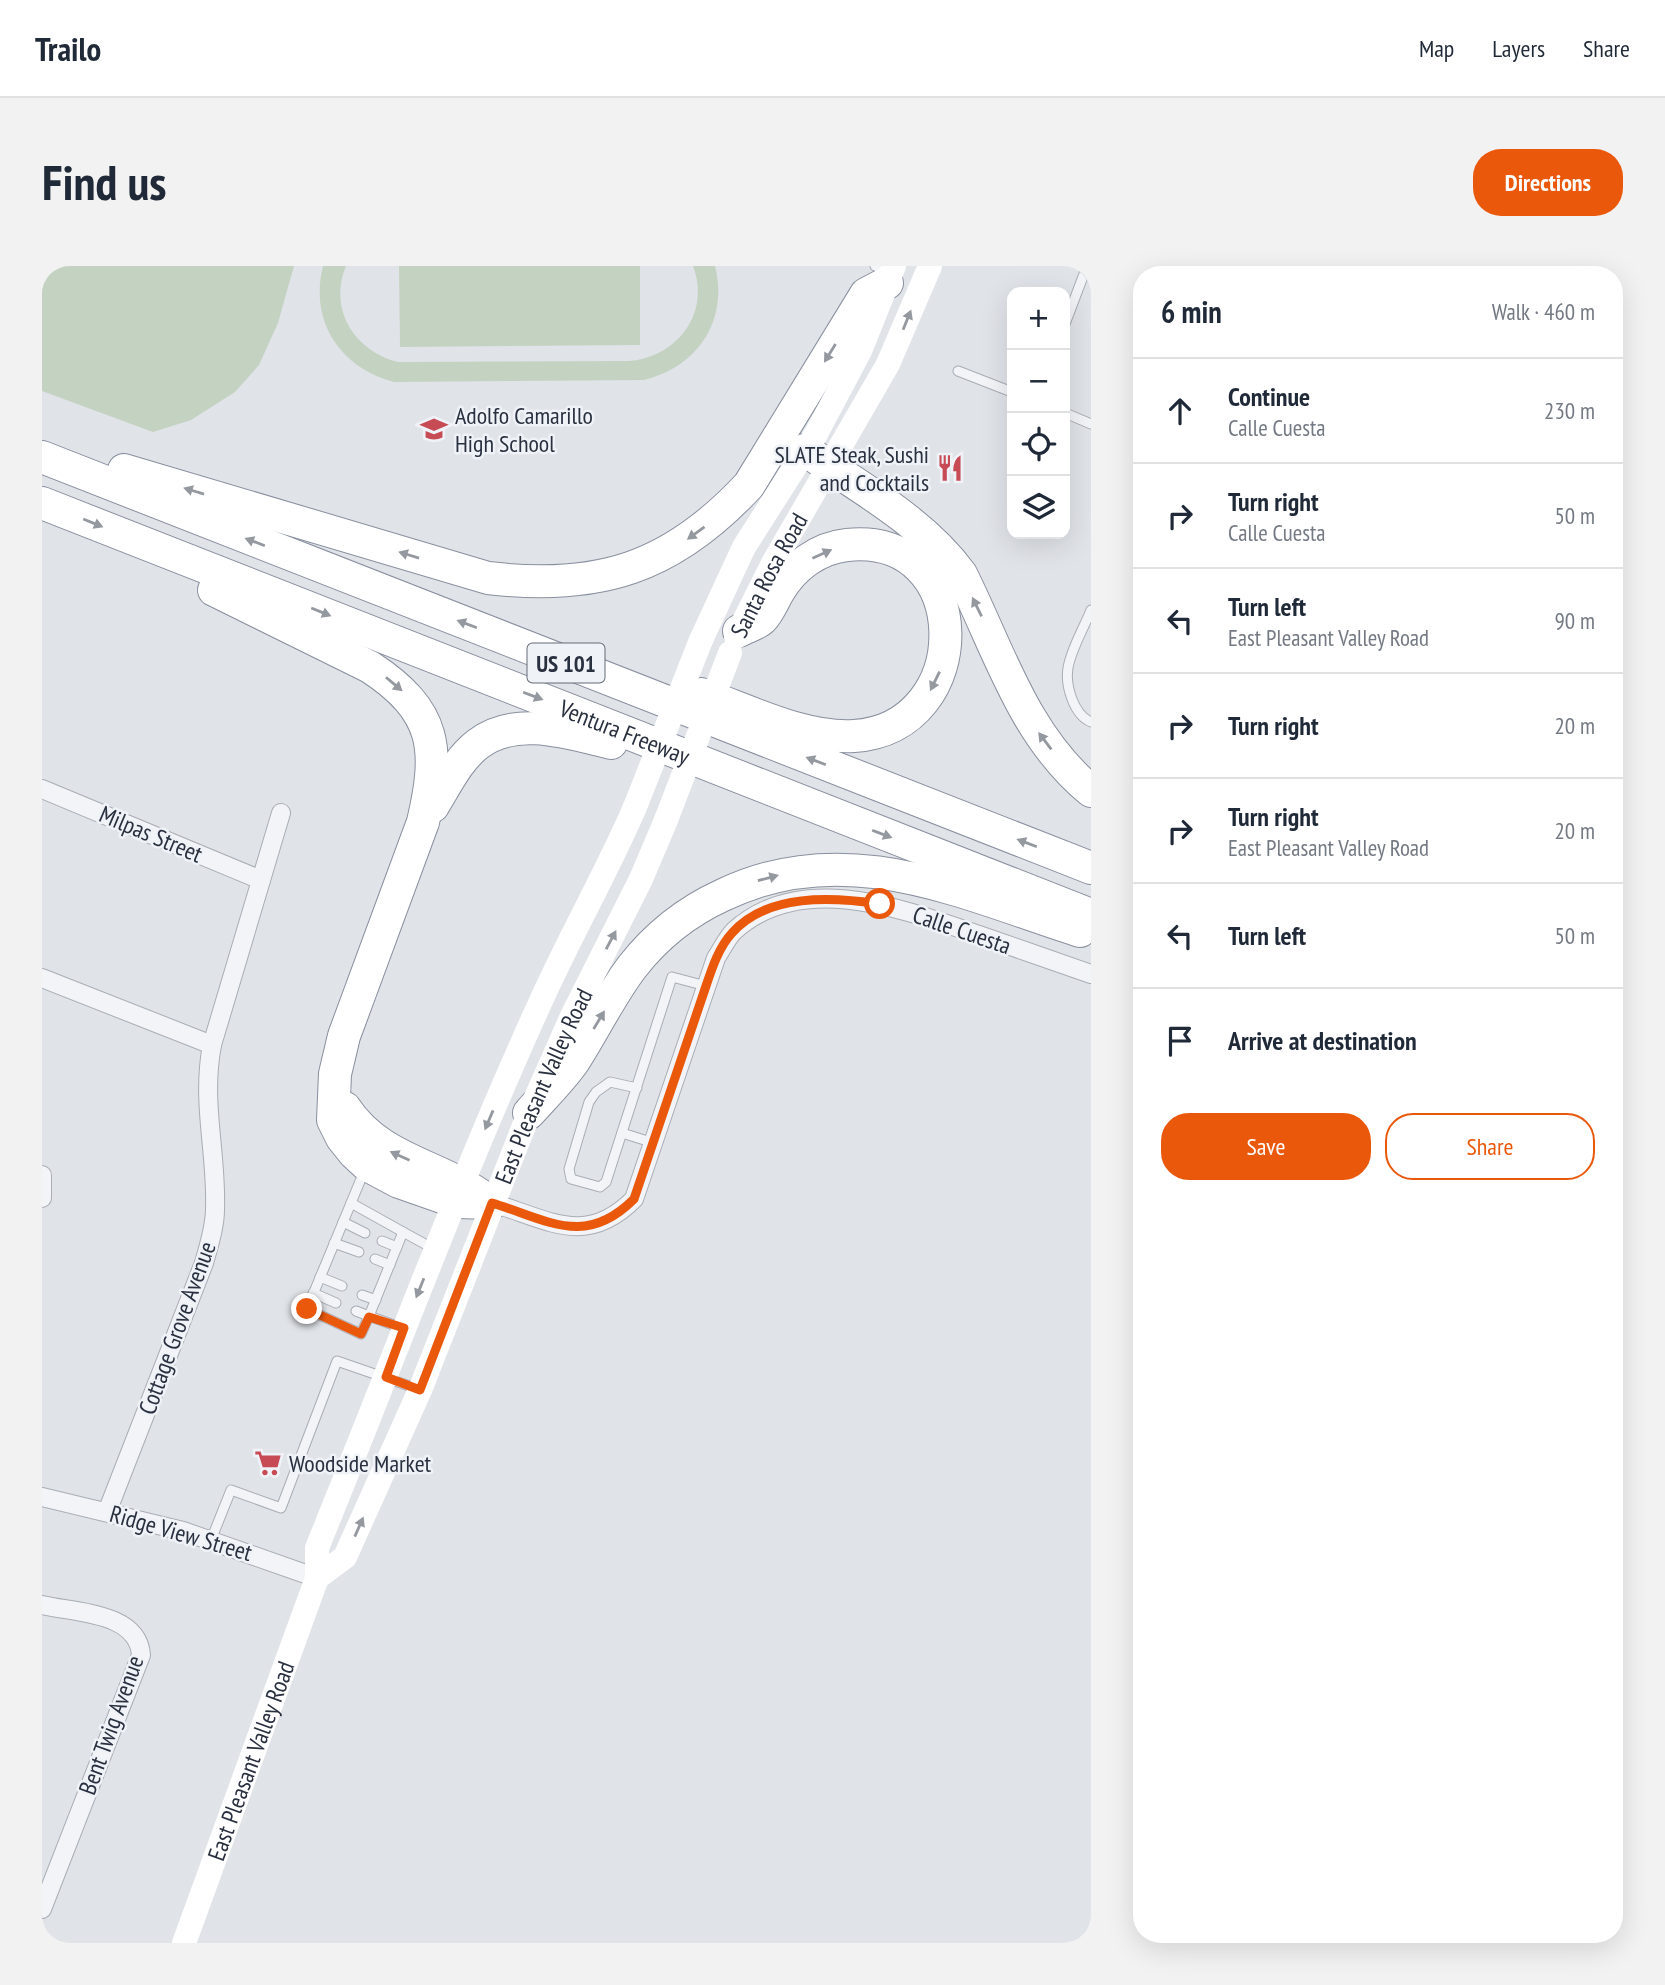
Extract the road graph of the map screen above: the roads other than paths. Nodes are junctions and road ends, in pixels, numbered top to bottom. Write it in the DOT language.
graph roads {
  1 [pos="930,266"];
  2 [pos="1087,266"];
  3 [pos="887,272"];
  4 [pos="1070,311"];
  5 [pos="958,371"];
  6 [pos="1007,390"];
  7 [pos="1070,415"];
  8 [pos="1091,424"];
  9 [pos="42,446"];
  10 [pos="42,457"];
  11 [pos="818,459"];
  12 [pos="42,503"];
  13 [pos="143,543"];
  14 [pos="1091,610"];
  15 [pos="502,637"];
  16 [pos="734,642"];
  17 [pos="1091,722"];
  18 [pos="750,782"];
  19 [pos="42,789"];
  20 [pos="1091,791"];
  21 [pos="635,807"];
  22 [pos="281,813"];
  23 [pos="666,820"];
  24 [pos="423,822"];
  25 [pos="1091,868"];
  26 [pos="261,880"];
  27 [pos="1091,915"];
  28 [pos="1091,935"];
  29 [pos="1091,974"];
  30 [pos="42,978"];
  31 [pos="706,986"];
  32 [pos="212,1045"];
  33 [pos="637,1088"];
  34 [pos="335,1092"];
  35 [pos="529,1114"];
  36 [pos="622,1133"];
  37 [pos="654,1144"];
  38 [pos="367,1165"];
  39 [pos="42,1175"];
  40 [pos="459,1192"];
  41 [pos="42,1198"];
  42 [pos="351,1203"];
  43 [pos="492,1203"];
  44 [pos="343,1222"];
  45 [pos="403,1232"];
  46 [pos="365,1233"];
  47 [pos="382,1241"];
  48 [pos="334,1243"];
  49 [pos="397,1247"];
  50 [pos="435,1250"];
  51 [pos="359,1252"];
  52 [pos="375,1259"];
  53 [pos="390,1265"];
  54 [pos="320,1277"];
  55 [pos="342,1286"];
  56 [pos="313,1293"];
  57 [pos="362,1295"];
  58 [pos="376,1300"];
  59 [pos="336,1303"];
  60 [pos="356,1311"];
  61 [pos="369,1317"];
  62 [pos="404,1328"];
  63 [pos="386,1377"];
  64 [pos="420,1390"];
  65 [pos="42,1497"];
  66 [pos="107,1512"];
  67 [pos="211,1540"];
  68 [pos="317,1578"];
  69 [pos="42,1605"];
  70 [pos="42,1909"];
  71 [pos="184,1943"];
  11 -- 1 [label="main road, Santa Rosa Road, one-way"];
  2 -- 4 [label="lane"];
  3 -- 9 [label="highway, one-way"];
  3 -- 11 [label="main road, Santa Rosa Road"];
  5 -- 6 [label="lane"];
  7 -- 8 [label="lane"];
  15 -- 10 [label="highway, Ventura Freeway / US 101, one-way"];
  11 -- 16 [label="main road, Santa Rosa Road"];
  20 -- 11 [label="highway, one-way"];
  11 -- 21 [label="main road, Santa Rosa Road, bridge"];
  12 -- 13 [label="highway, Ventura Freeway / US 101, one-way"];
  13 -- 18 [label="highway, Ventura Freeway / US 101, one-way"];
  13 -- 24 [label="highway, one-way"];
  14 -- 17 [label="lane"];
  16 -- 15 [label="highway, one-way"];
  25 -- 15 [label="highway, Ventura Freeway / US 101, one-way"];
  16 -- 23 [label="main road, Santa Rosa Road, bridge"];
  18 -- 24 [label="highway"];
  18 -- 27 [label="highway, Ventura Freeway / US 101, one-way"];
  19 -- 26 [label="street, Milpas Street"];
  21 -- 40 [label="main road, East Pleasant Valley Road, one-way"];
  22 -- 26 [label="street, Cottage Grove Avenue"];
  35 -- 23 [label="main road, East Pleasant Valley Road, one-way"];
  24 -- 34 [label="highway"];
  26 -- 32 [label="street, Cottage Grove Avenue"];
  35 -- 28 [label="highway, one-way"];
  29 -- 31 [label="street, Calle Cuesta"];
  30 -- 32 [label="street"];
  31 -- 33 [label="lane"];
  31 -- 37 [label="street, Calle Cuesta"];
  32 -- 66 [label="street, Cottage Grove Avenue"];
  33 -- 36 [label="lane"];
  33 -- 36 [label="lane"];
  34 -- 38 [label="highway"];
  40 -- 34 [label="highway, one-way"];
  35 -- 43 [label="main road, East Pleasant Valley Road"];
  36 -- 37 [label="lane"];
  37 -- 43 [label="street, Calle Cuesta"];
  38 -- 40 [label="highway"];
  38 -- 42 [label="lane"];
  39 -- 41 [label="street"];
  40 -- 43 [label="highway"];
  40 -- 50 [label="main road, East Pleasant Valley Road"];
  42 -- 44 [label="lane"];
  42 -- 45 [label="lane"];
  43 -- 64 [label="main road, East Pleasant Valley Road"];
  44 -- 46 [label="lane"];
  44 -- 48 [label="lane"];
  45 -- 49 [label="lane"];
  45 -- 50 [label="lane"];
  47 -- 49 [label="lane"];
  48 -- 51 [label="lane"];
  48 -- 54 [label="lane"];
  49 -- 53 [label="lane"];
  50 -- 62 [label="main road, East Pleasant Valley Road, one-way"];
  52 -- 53 [label="lane"];
  53 -- 58 [label="lane"];
  54 -- 55 [label="lane"];
  54 -- 56 [label="lane"];
  56 -- 59 [label="lane"];
  56 -- 61 [label="lane"];
  57 -- 58 [label="lane"];
  58 -- 61 [label="lane"];
  60 -- 61 [label="lane"];
  61 -- 62 [label="lane"];
  62 -- 63 [label="main road, East Pleasant Valley Road"];
  63 -- 64 [label="lane"];
  63 -- 67 [label="lane"];
  63 -- 68 [label="main road, East Pleasant Valley Road"];
  68 -- 64 [label="main road, East Pleasant Valley Road, one-way"];
  65 -- 66 [label="street, Ridge View Street"];
  66 -- 67 [label="street, Ridge View Street"];
  67 -- 68 [label="street, Ridge View Street"];
  68 -- 71 [label="main road, East Pleasant Valley Road"];
  69 -- 70 [label="street, Bent Twig Avenue"];
}
